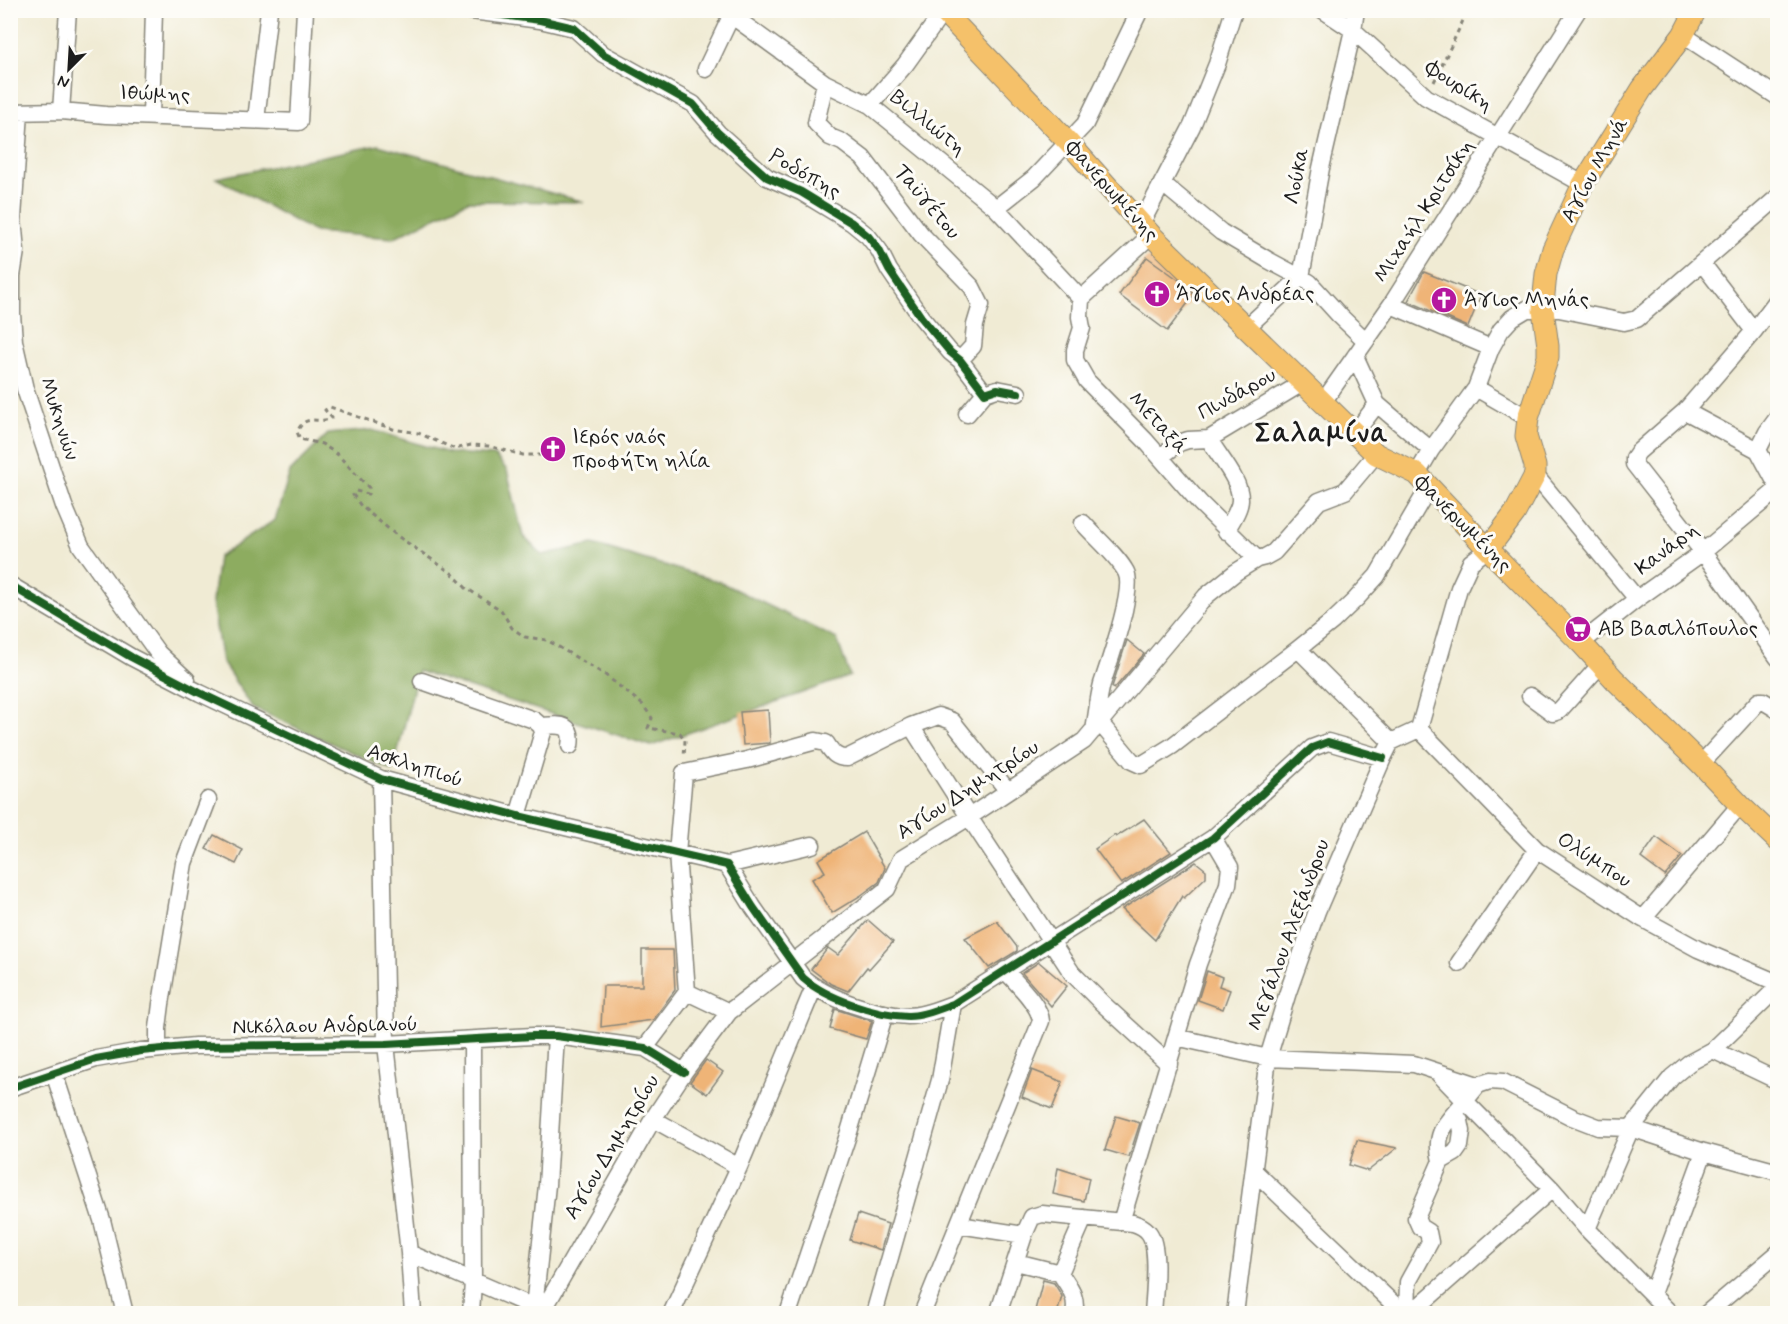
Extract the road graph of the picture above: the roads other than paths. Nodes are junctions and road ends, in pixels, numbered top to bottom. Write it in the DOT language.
graph roads {
  1 [pos="68,10"];
  2 [pos="154,10"];
  3 [pos="269,10"];
  4 [pos="305,10"];
  5 [pos="464,10"];
  6 [pos="1140,10"];
  7 [pos="1234,10"];
  8 [pos="1323,10"];
  9 [pos="1356,10"];
  10 [pos="1578,10"];
  11 [pos="1696,10"];
  12 [pos="942,11"];
  13 [pos="730,12"];
  14 [pos="1353,30"];
  15 [pos="1683,34"];
  16 [pos="706,69"];
  17 [pos="825,83"];
  18 [pos="1778,97"];
  19 [pos="870,105"];
  20 [pos="61,111"];
  21 [pos="15,112"];
  22 [pos="152,116"];
  23 [pos="256,120"];
  24 [pos="1498,137"];
  25 [pos="1068,142"];
  26 [pos="1162,183"];
  27 [pos="1583,184"];
  28 [pos="1778,197"];
  29 [pos="996,208"];
  30 [pos="1146,230"];
  31 [pos="1702,263"];
  32 [pos="1301,277"];
  33 [pos="1081,298"];
  34 [pos="1778,299"];
  35 [pos="1391,305"];
  36 [pos="1544,310"];
  37 [pos="1246,328"];
  38 [pos="1754,331"];
  39 [pos="1366,341"];
  40 [pos="1491,348"];
  41 [pos="1354,356"];
  42 [pos="960,360"];
  43 [pos="1304,382"];
  44 [pos="1476,388"];
  45 [pos="985,393"];
  46 [pos="1018,393"];
  47 [pos="1323,402"];
  48 [pos="1377,404"];
  49 [pos="1685,411"];
  50 [pos="967,414"];
  51 [pos="1778,417"];
  52 [pos="1528,418"];
  53 [pos="1355,433"];
  54 [pos="1209,439"];
  55 [pos="1431,450"];
  56 [pos="1758,450"];
  57 [pos="1376,454"];
  58 [pos="1160,457"];
  59 [pos="1535,475"];
  60 [pos="1423,480"];
  61 [pos="1778,488"];
  62 [pos="1083,523"];
  63 [pos="1226,531"];
  64 [pos="1488,549"];
  65 [pos="1703,552"];
  66 [pos="1257,559"];
  67 [pos="10,585"];
  68 [pos="1637,599"];
  69 [pos="1581,643"];
  70 [pos="1298,649"];
  71 [pos="1778,658"];
  72 [pos="1601,664"];
  73 [pos="422,681"];
  74 [pos="200,693"];
  75 [pos="1530,696"];
  76 [pos="1778,711"];
  77 [pos="541,726"];
  78 [pos="912,726"];
  79 [pos="1097,727"];
  80 [pos="1419,729"];
  81 [pos="1391,742"];
  82 [pos="570,746"];
  83 [pos="1383,758"];
  84 [pos="1701,764"];
  85 [pos="381,779"];
  86 [pos="1008,791"];
  87 [pos="208,800"];
  88 [pos="1740,805"];
  89 [pos="518,816"];
  90 [pos="969,817"];
  91 [pos="1213,838"];
  92 [pos="1778,841"];
  93 [pos="812,845"];
  94 [pos="1537,850"];
  95 [pos="677,854"];
  96 [pos="727,865"];
  97 [pos="1643,919"];
  98 [pos="1050,941"];
  99 [pos="792,963"];
  100 [pos="1459,963"];
  101 [pos="1005,970"];
  102 [pos="1778,985"];
  103 [pos="814,987"];
  104 [pos="687,992"];
  105 [pos="953,1004"];
  106 [pos="729,1012"];
  107 [pos="885,1013"];
  108 [pos="556,1036"];
  109 [pos="1176,1037"];
  110 [pos="472,1040"];
  111 [pos="386,1044"];
  112 [pos="645,1048"];
  113 [pos="158,1049"];
  114 [pos="1713,1050"];
  115 [pos="1268,1058"];
  116 [pos="1169,1064"];
  117 [pos="1435,1070"];
  118 [pos="54,1072"];
  119 [pos="684,1072"];
  120 [pos="1778,1081"];
  121 [pos="1478,1085"];
  122 [pos="10,1088"];
  123 [pos="1460,1107"];
  124 [pos="653,1119"];
  125 [pos="1630,1128"];
  126 [pos="1704,1152"];
  127 [pos="739,1167"];
  128 [pos="1254,1171"];
  129 [pos="1778,1172"];
  130 [pos="1552,1189"];
  131 [pos="1084,1218"];
  132 [pos="1120,1222"];
  133 [pos="959,1225"];
  134 [pos="1587,1229"];
  135 [pos="1024,1235"];
  136 [pos="409,1253"];
  137 [pos="1778,1253"];
  138 [pos="1016,1262"];
  139 [pos="1060,1273"];
  140 [pos="473,1281"];
  141 [pos="1652,1294"];
  142 [pos="541,1311"];
  143 [pos="125,1314"];
  144 [pos="413,1314"];
  145 [pos="471,1314"];
  146 [pos="671,1314"];
  147 [pos="788,1314"];
  148 [pos="874,1314"];
  149 [pos="922,1314"];
  150 [pos="998,1314"];
  151 [pos="1074,1314"];
  152 [pos="1153,1314"];
  153 [pos="1235,1314"];
  154 [pos="1407,1314"];
  155 [pos="1671,1314"];
  156 [pos="1706,1314"];
  1 -- 20 [label="street"];
  2 -- 22 [label="street"];
  3 -- 23 [label="street"];
  4 -- 23 [label="street, Ιθώμης"];
  5 -- 42 [label="street, Ροδόπης"];
  6 -- 25 [label="street"];
  7 -- 26 [label="street"];
  8 -- 14 [label="street, Φουρίκη"];
  9 -- 14 [label="street, Λούκα"];
  10 -- 24 [label="street, Μιχαήλ Κριτσίκη"];
  11 -- 15 [label="main road, Αγίου Μηνά"];
  12 -- 19 [label="street"];
  12 -- 25 [label="main road, Φανερωμένης"];
  13 -- 16 [label="street"];
  13 -- 17 [label="street, Βιλλιώτη"];
  14 -- 24 [label="street, Φουρίκη"];
  14 -- 32 [label="street, Λούκα"];
  15 -- 18 [label="street"];
  15 -- 27 [label="main road, Αγίου Μηνά"];
  17 -- 19 [label="street, Βιλλιώτη"];
  17 -- 42 [label="street, Ταϋγέτου"];
  19 -- 29 [label="street, Βιλλιώτη"];
  20 -- 21 [label="street, Ιθώμης"];
  20 -- 22 [label="street, Ιθώμης"];
  21 -- 74 [label="street, Μυκηνών"];
  22 -- 23 [label="street, Ιθώμης"];
  24 -- 27 [label="street, Φουρίκη"];
  24 -- 35 [label="street, Μιχαήλ Κριτσίκη"];
  25 -- 29 [label="street"];
  25 -- 30 [label="main road, Φανερωμένης"];
  26 -- 30 [label="street"];
  26 -- 32 [label="street"];
  27 -- 36 [label="main road, Αγίου Μηνά"];
  28 -- 31 [label="street"];
  29 -- 33 [label="street, Βιλλιώτη"];
  30 -- 33 [label="street"];
  30 -- 37 [label="main road, Φανερωμένης"];
  31 -- 36 [label="street"];
  31 -- 38 [label="street"];
  32 -- 37 [label="street"];
  32 -- 39 [label="street"];
  33 -- 58 [label="street, Μεταξά"];
  34 -- 38 [label="street"];
  35 -- 39 [label="street, Μιχαήλ Κριτσίκη"];
  35 -- 40 [label="street"];
  36 -- 40 [label="street"];
  36 -- 52 [label="main road, Αγίου Μηνά"];
  37 -- 43 [label="main road, Φανερωμένης"];
  38 -- 49 [label="street"];
  39 -- 41 [label="street, Μιχαήλ Κριτσίκη"];
  40 -- 44 [label="street"];
  41 -- 47 [label="street, Μιχαήλ Κριτσίκη"];
  41 -- 48 [label="street"];
  42 -- 45 [label="street, Ροδόπης"];
  43 -- 47 [label="main road, Φανερωμένης"];
  43 -- 54 [label="street, Πινδάρου"];
  44 -- 52 [label="street"];
  44 -- 55 [label="street"];
  45 -- 46 [label="street"];
  45 -- 50 [label="street"];
  47 -- 53 [label="main road, Φανερωμένης"];
  48 -- 53 [label="street"];
  48 -- 55 [label="street"];
  49 -- 56 [label="street"];
  49 -- 65 [label="street"];
  51 -- 56 [label="street"];
  52 -- 59 [label="main road"];
  53 -- 57 [label="main road, Φανερωμένης"];
  54 -- 58 [label="street, Πινδάρου"];
  54 -- 63 [label="street"];
  55 -- 60 [label="street"];
  56 -- 61 [label="street"];
  57 -- 60 [label="main road, Φανερωμένης"];
  57 -- 66 [label="street, Αγίου Δημητρίου"];
  58 -- 63 [label="street, Μεταξά"];
  59 -- 64 [label="main road"];
  59 -- 68 [label="street"];
  60 -- 64 [label="main road, Φανερωμένης"];
  60 -- 70 [label="street"];
  61 -- 65 [label="street, Κανάρη"];
  62 -- 79 [label="street"];
  63 -- 66 [label="street, Μεταξά"];
  64 -- 69 [label="main road, Φανερωμένης"];
  64 -- 80 [label="street"];
  65 -- 68 [label="street, Κανάρη"];
  65 -- 71 [label="street"];
  66 -- 79 [label="street, Αγίου Δημητρίου"];
  67 -- 74 [label="street, Ασκληπιού"];
  68 -- 69 [label="street, Κανάρη"];
  69 -- 72 [label="main road, Φανερωμένης"];
  70 -- 79 [label="street"];
  70 -- 81 [label="street"];
  72 -- 75 [label="street"];
  72 -- 84 [label="main road, Φανερωμένης"];
  73 -- 77 [label="street"];
  74 -- 85 [label="street, Ασκληπιού"];
  76 -- 84 [label="street"];
  77 -- 82 [label="street"];
  77 -- 89 [label="street"];
  78 -- 86 [label="street"];
  78 -- 90 [label="street"];
  78 -- 95 [label="street"];
  79 -- 86 [label="street, Αγίου Δημητρίου"];
  80 -- 81 [label="street"];
  80 -- 94 [label="street, Ολύμπου"];
  81 -- 83 [label="street, Μεγάλου Αλεξάνδρου"];
  83 -- 91 [label="street"];
  83 -- 115 [label="street, Μεγάλου Αλεξάνδρου"];
  84 -- 88 [label="main road, Φανερωμένης"];
  85 -- 89 [label="street, Ασκληπιού"];
  85 -- 111 [label="street"];
  86 -- 90 [label="street, Αγίου Δημητρίου"];
  87 -- 113 [label="street"];
  88 -- 92 [label="main road, Φανερωμένης"];
  88 -- 97 [label="street"];
  89 -- 95 [label="street, Ασκληπιού"];
  90 -- 98 [label="street"];
  90 -- 99 [label="street, Αγίου Δημητρίου"];
  91 -- 98 [label="street"];
  91 -- 109 [label="street"];
  93 -- 96 [label="street"];
  94 -- 97 [label="street, Ολύμπου"];
  94 -- 100 [label="street"];
  95 -- 96 [label="street, Ασκληπιού"];
  95 -- 104 [label="street"];
  96 -- 99 [label="street"];
  97 -- 102 [label="street, Ολύμπου"];
  98 -- 101 [label="street"];
  98 -- 116 [label="street"];
  99 -- 103 [label="street"];
  99 -- 106 [label="street, Αγίου Δημητρίου"];
  101 -- 105 [label="street"];
  101 -- 133 [label="street"];
  102 -- 114 [label="street"];
  103 -- 107 [label="street"];
  103 -- 127 [label="street"];
  104 -- 106 [label="street"];
  104 -- 112 [label="street"];
  105 -- 107 [label="street"];
  105 -- 148 [label="street"];
  106 -- 119 [label="street, Αγίου Δημητρίου"];
  107 -- 147 [label="street"];
  108 -- 110 [label="street, Νικόλαου Ανδριανού"];
  108 -- 112 [label="street, Νικόλαου Ανδριανού"];
  108 -- 142 [label="street"];
  109 -- 115 [label="street"];
  109 -- 116 [label="street"];
  110 -- 111 [label="street, Νικόλαου Ανδριανού"];
  110 -- 140 [label="street"];
  111 -- 113 [label="street, Νικόλαου Ανδριανού"];
  111 -- 136 [label="street"];
  112 -- 119 [label="street"];
  113 -- 118 [label="street, Νικόλαου Ανδριανού"];
  114 -- 120 [label="street"];
  114 -- 125 [label="street"];
  115 -- 117 [label="street"];
  115 -- 128 [label="street, Μεγάλου Αλεξάνδρου"];
  116 -- 132 [label="street"];
  117 -- 121 [label="street"];
  117 -- 123 [label="street"];
  118 -- 122 [label="street, Νικόλαου Ανδριανού"];
  118 -- 143 [label="street"];
  119 -- 124 [label="street, Αγίου Δημητρίου"];
  121 -- 123 [label="street"];
  121 -- 125 [label="street"];
  123 -- 130 [label="street"];
  123 -- 154 [label="street"];
  124 -- 127 [label="street"];
  124 -- 142 [label="street, Αγίου Δημητρίου"];
  125 -- 126 [label="street"];
  125 -- 134 [label="street"];
  126 -- 129 [label="street"];
  126 -- 141 [label="street"];
  127 -- 146 [label="street"];
  128 -- 153 [label="street, Μεγάλου Αλεξάνδρου"];
  128 -- 154 [label="street"];
  130 -- 134 [label="street"];
  130 -- 154 [label="street"];
  131 -- 132 [label="street"];
  131 -- 135 [label="street"];
  131 -- 139 [label="street"];
  132 -- 152 [label="street"];
  133 -- 135 [label="street"];
  133 -- 149 [label="street"];
  134 -- 141 [label="street"];
  135 -- 138 [label="street"];
  136 -- 140 [label="street"];
  136 -- 144 [label="street"];
  137 -- 156 [label="street"];
  138 -- 139 [label="street"];
  138 -- 150 [label="street"];
  139 -- 151 [label="street"];
  140 -- 142 [label="street"];
  140 -- 145 [label="street"];
  141 -- 155 [label="street"];
}
